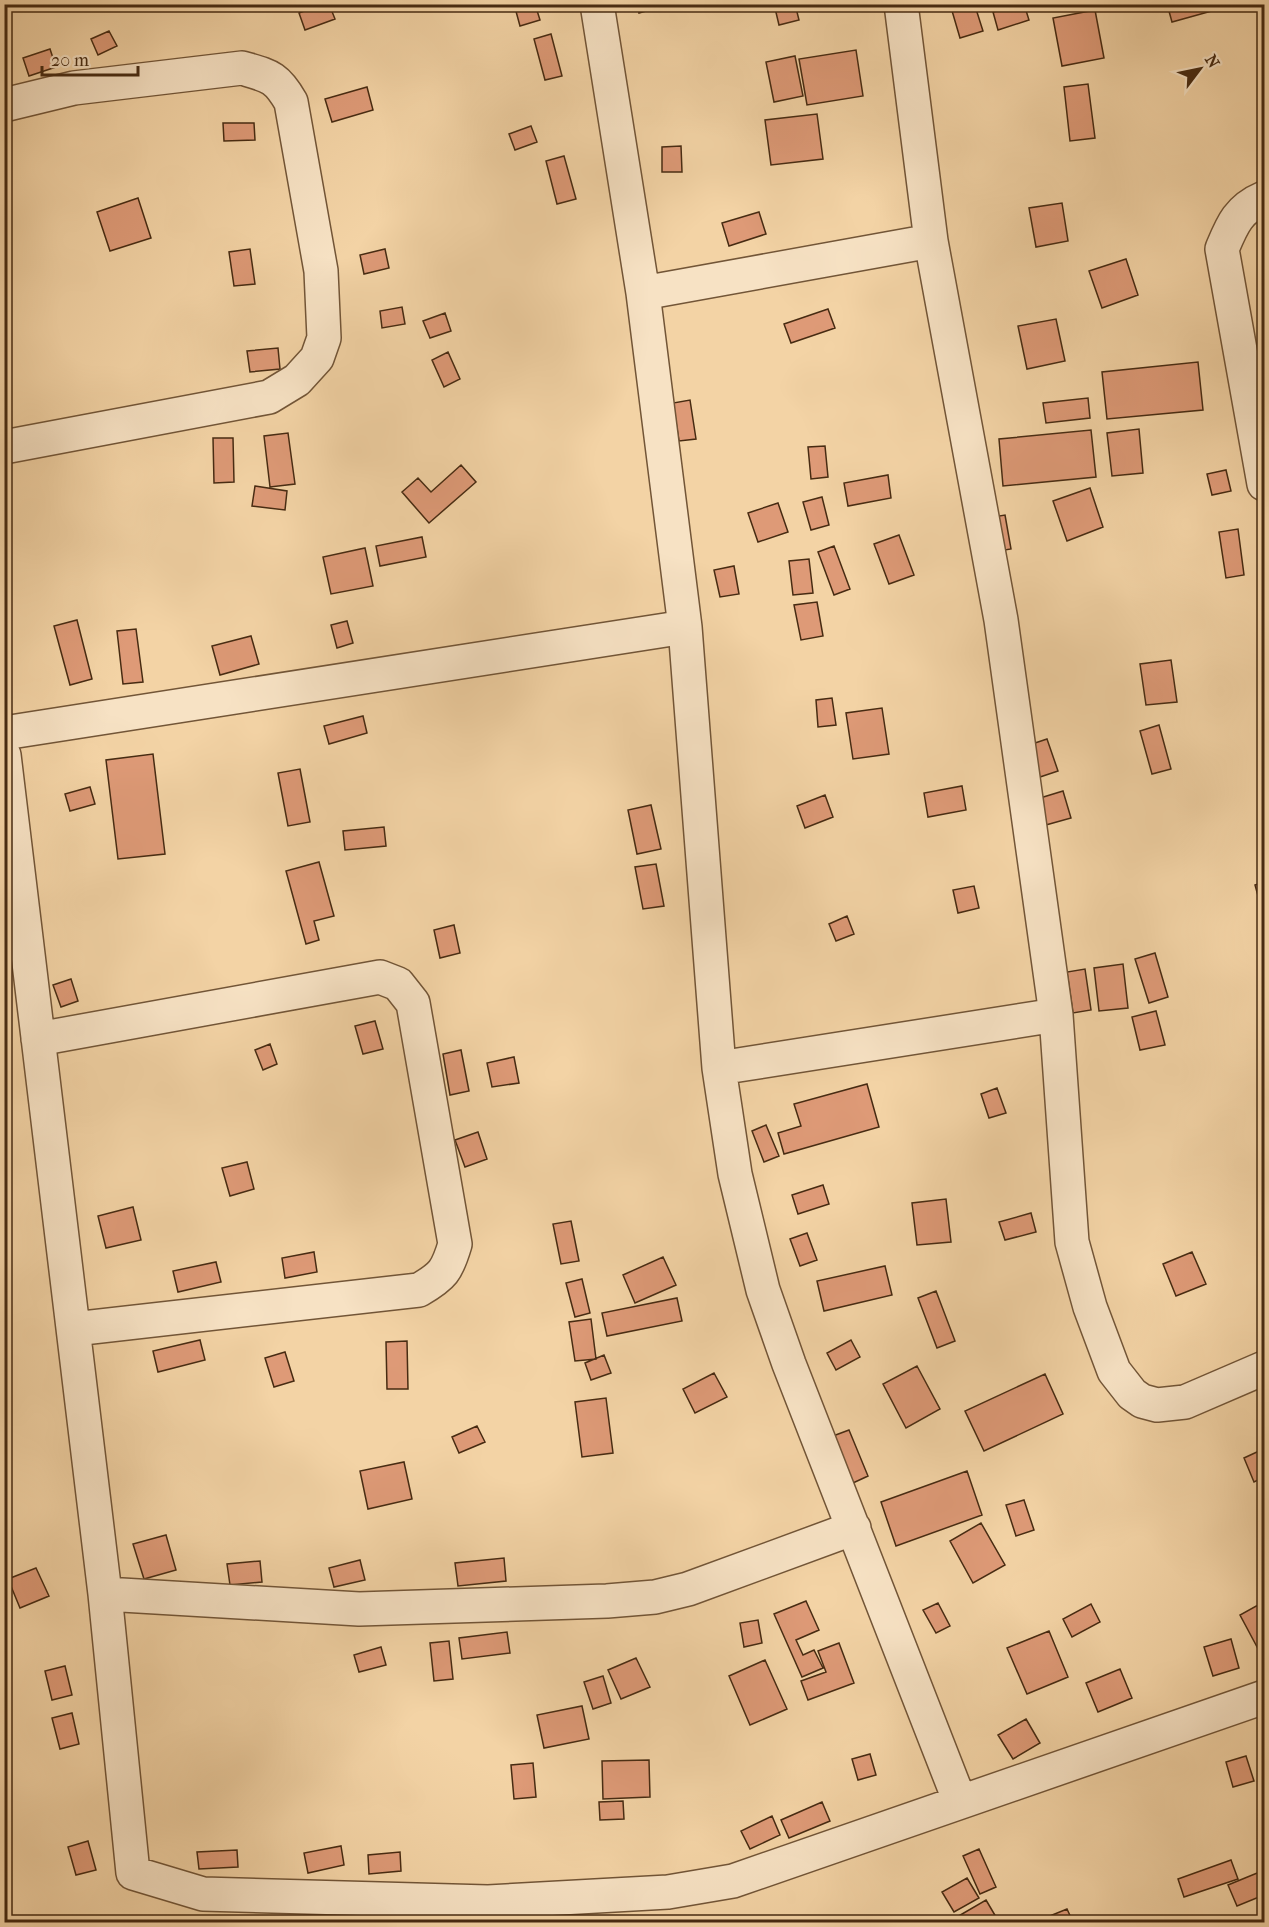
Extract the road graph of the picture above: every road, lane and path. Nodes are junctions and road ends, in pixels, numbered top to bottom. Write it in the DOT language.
graph roads {
  1 [pos="597,4"];
  2 [pos="901,4"];
  3 [pos="4,105"];
  4 [pos="1264,198"];
  5 [pos="931,241"];
  6 [pos="643,293"];
  7 [pos="4,447"];
  8 [pos="1264,484"];
  9 [pos="685,627"];
  10 [pos="4,733"];
  11 [pos="4,754"];
  12 [pos="1056,1015"];
  13 [pos="38,1039"];
  14 [pos="719,1068"];
  15 [pos="74,1329"];
  16 [pos="1264,1368"];
  17 [pos="854,1528"];
  18 [pos="105,1594"];
  19 [pos="1264,1696"];
  20 [pos="960,1802"];
  1 -- 6 [label="street"];
  2 -- 5 [label="street"];
  3 -- 7 [label="street"];
  4 -- 8 [label="street"];
  5 -- 6 [label="street"];
  5 -- 12 [label="street"];
  6 -- 9 [label="street"];
  9 -- 10 [label="street"];
  9 -- 14 [label="street"];
  11 -- 13 [label="street"];
  12 -- 14 [label="street"];
  12 -- 16 [label="street"];
  13 -- 15 [label="street"];
  13 -- 15 [label="street"];
  14 -- 17 [label="street"];
  15 -- 18 [label="street"];
  17 -- 18 [label="street"];
  17 -- 20 [label="street"];
  18 -- 20 [label="street"];
  19 -- 20 [label="street"];
}
